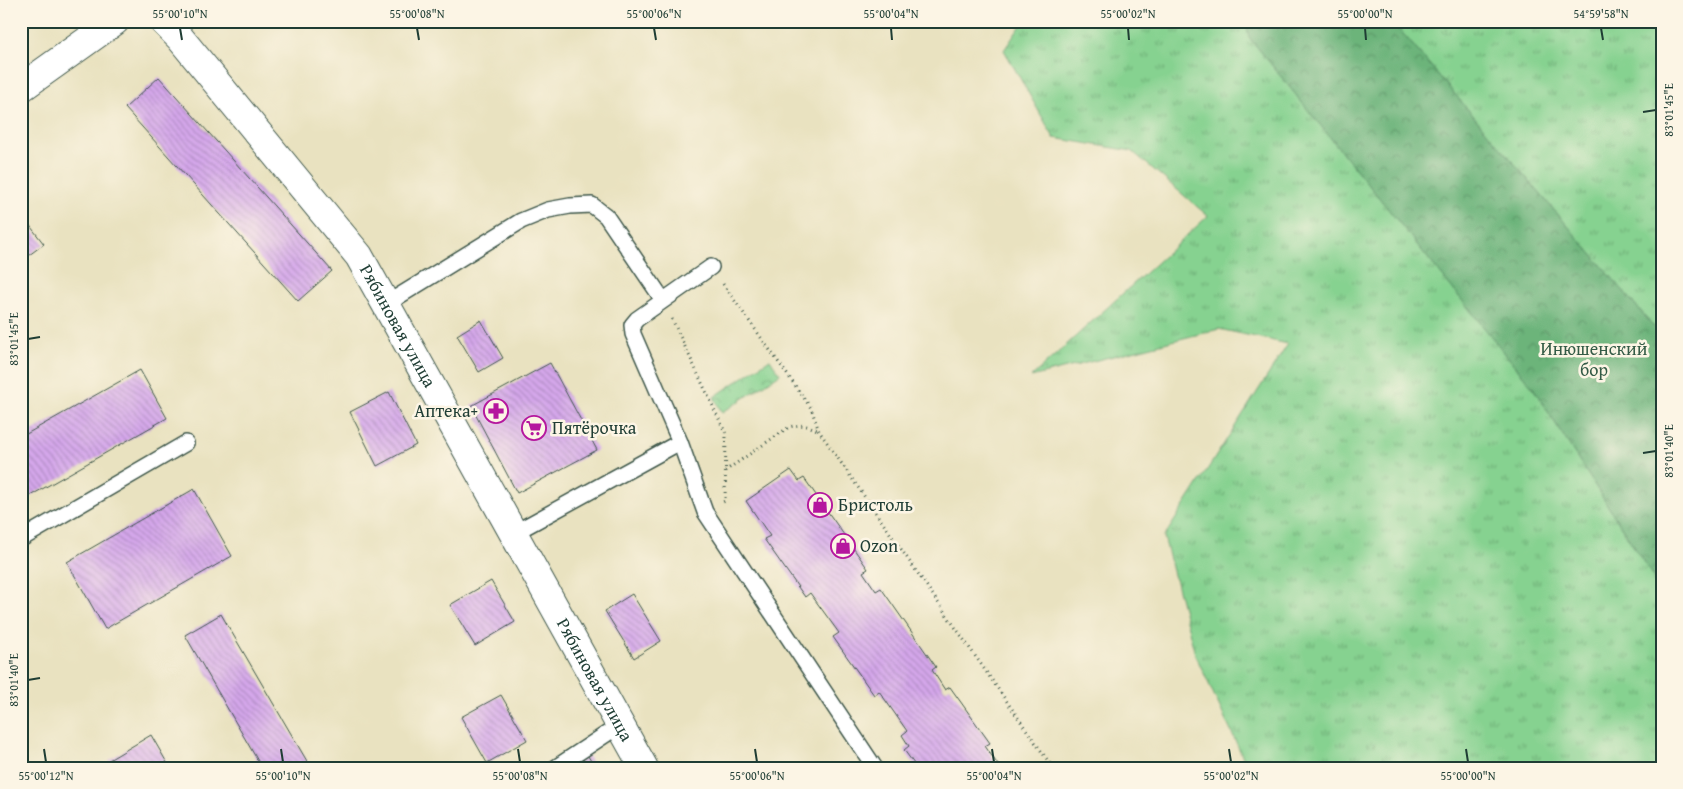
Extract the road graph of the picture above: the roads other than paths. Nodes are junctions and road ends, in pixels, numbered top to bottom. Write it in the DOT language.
graph roads {
  1 [pos="115,21"];
  2 [pos="163,21"];
  3 [pos="21,88"];
  4 [pos="711,267"];
  5 [pos="664,300"];
  6 [pos="386,304"];
  7 [pos="186,442"];
  8 [pos="680,442"];
  9 [pos="514,533"];
  10 [pos="21,539"];
  11 [pos="620,724"];
  12 [pos="555,768"];
  13 [pos="644,768"];
  14 [pos="875,768"];
  1 -- 3 [label="street"];
  2 -- 6 [label="street, Рябиновая улица"];
  4 -- 5 [label="lane"];
  5 -- 6 [label="lane"];
  5 -- 8 [label="lane"];
  6 -- 9 [label="street, Рябиновая улица"];
  7 -- 10 [label="lane"];
  8 -- 9 [label="lane"];
  8 -- 14 [label="lane"];
  9 -- 11 [label="street, Рябиновая улица"];
  11 -- 12 [label="lane"];
  11 -- 13 [label="street, Рябиновая улица"];
}
